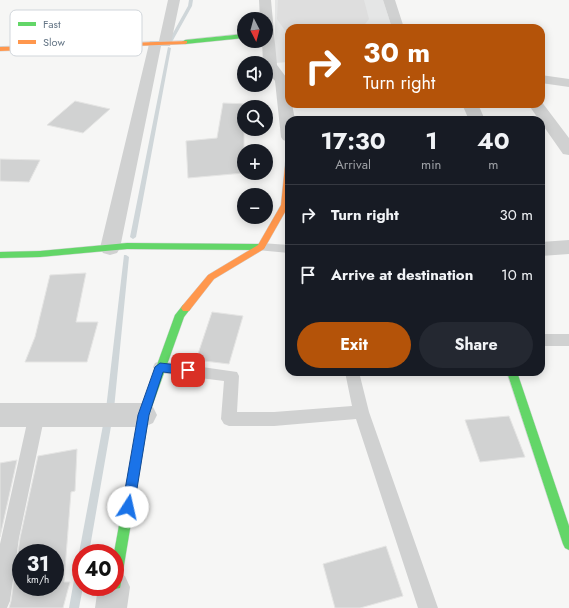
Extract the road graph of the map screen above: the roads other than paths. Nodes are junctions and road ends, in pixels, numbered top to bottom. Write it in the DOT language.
graph roads {
  1 [pos="174,0"];
  2 [pos="265,0"];
  3 [pos="389,0"];
  4 [pos="266,12"];
  5 [pos="397,24"];
  6 [pos="237,37"];
  7 [pos="160,43"];
  8 [pos="142,44"];
  9 [pos="10,48"];
  10 [pos="0,49"];
  11 [pos="273,66"];
  12 [pos="285,66"];
  13 [pos="273,70"];
  14 [pos="545,80"];
  15 [pos="569,83"];
  16 [pos="285,105"];
  17 [pos="545,117"];
  18 [pos="569,150"];
  19 [pos="285,205"];
  20 [pos="261,247"];
  21 [pos="569,247"];
  22 [pos="110,248"];
  23 [pos="285,249"];
  24 [pos="545,249"];
  25 [pos="0,255"];
  26 [pos="545,340"];
  27 [pos="569,340"];
  28 [pos="160,367"];
  29 [pos="353,376"];
  30 [pos="513,376"];
  31 [pos="361,412"];
  32 [pos="37,414"];
  33 [pos="0,415"];
  34 [pos="135,415"];
  35 [pos="120,544"];
  36 [pos="569,544"];
  37 [pos="113,596"];
  38 [pos="0,601"];
  39 [pos="111,608"];
  40 [pos="428,608"];
  1 -- 7 [label="street"];
  2 -- 4 [label="street"];
  3 -- 5 [label="street"];
  6 -- 7 [label="street"];
  7 -- 8 [label="street"];
  7 -- 22 [label="street"];
  9 -- 10 [label="street"];
  11 -- 12 [label="street"];
  13 -- 16 [label="street"];
  14 -- 15 [label="street"];
  17 -- 18 [label="street"];
  19 -- 20 [label="street"];
  20 -- 22 [label="street"];
  20 -- 23 [label="lane"];
  20 -- 28 [label="street"];
  21 -- 24 [label="street"];
  22 -- 25 [label="street"];
  26 -- 27 [label="lane"];
  28 -- 31 [label="lane"];
  28 -- 34 [label="street"];
  29 -- 31 [label="lane"];
  30 -- 36 [label="street"];
  31 -- 40 [label="lane"];
  32 -- 33 [label="street"];
  32 -- 34 [label="street"];
  32 -- 38 [label="lane"];
  34 -- 35 [label="street"];
  37 -- 39 [label="street"];
}
